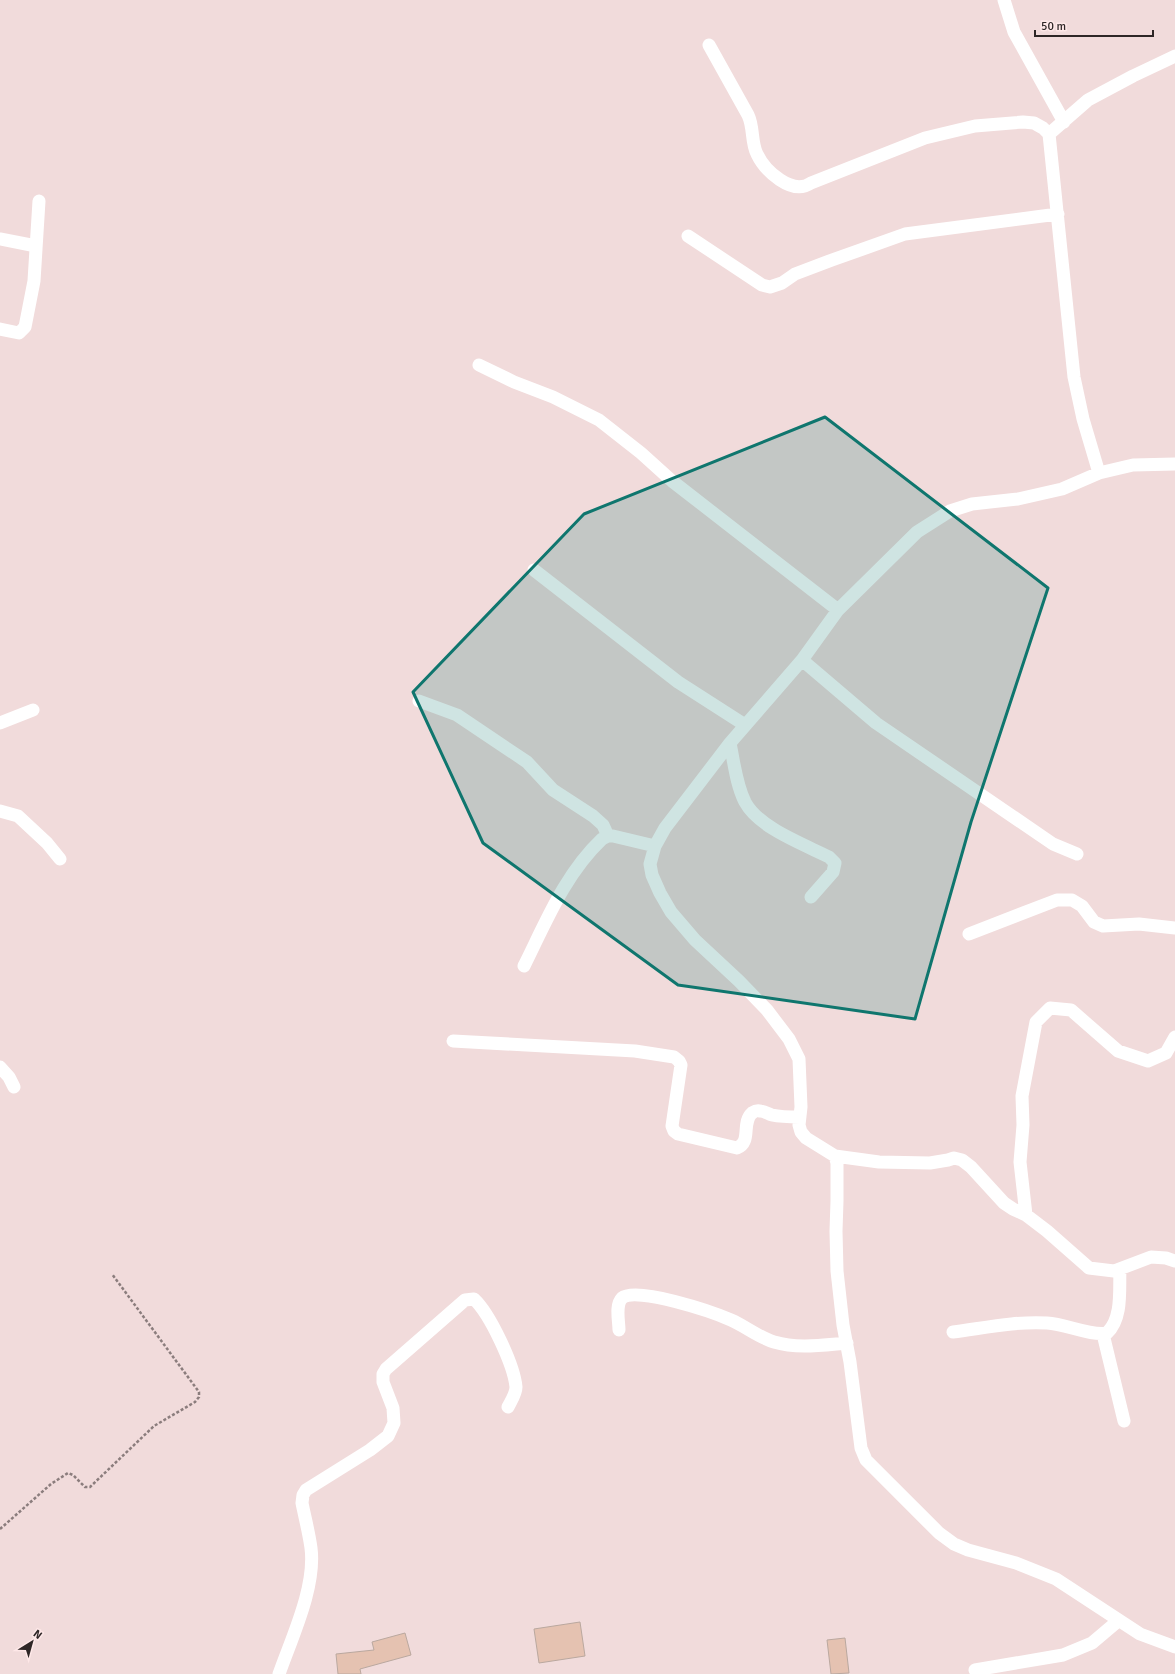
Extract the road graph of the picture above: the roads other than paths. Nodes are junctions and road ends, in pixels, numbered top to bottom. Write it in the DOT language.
graph roads {
  1 [pos="1004,0"];
  2 [pos="709,45"];
  3 [pos="1175,56"];
  4 [pos="1064,122"];
  5 [pos="1048,134"];
  6 [pos="39,201"];
  7 [pos="1058,214"];
  8 [pos="688,236"];
  9 [pos="0,239"];
  10 [pos="36,246"];
  11 [pos="0,329"];
  12 [pos="480,365"];
  13 [pos="1175,464"];
  14 [pos="1099,473"];
  15 [pos="534,570"];
  16 [pos="838,610"];
  17 [pos="802,660"];
  18 [pos="420,701"];
  19 [pos="33,710"];
  20 [pos="0,723"];
  21 [pos="745,725"];
  22 [pos="730,743"];
  23 [pos="0,811"];
  24 [pos="608,836"];
  25 [pos="654,846"];
  26 [pos="1078,854"];
  27 [pos="60,859"];
  28 [pos="811,897"];
  29 [pos="1175,928"];
  30 [pos="969,934"];
  31 [pos="524,966"];
  32 [pos="1175,1037"];
  33 [pos="453,1041"];
  34 [pos="0,1068"];
  35 [pos="14,1087"];
  36 [pos="800,1117"];
  37 [pos="835,1156"];
  38 [pos="1026,1216"];
  39 [pos="1175,1261"];
  40 [pos="1120,1269"];
  41 [pos="619,1330"];
  42 [pos="953,1332"];
  43 [pos="1103,1334"];
  44 [pos="847,1343"];
  45 [pos="508,1407"];
  46 [pos="1124,1421"];
  47 [pos="1118,1621"];
  48 [pos="1175,1647"];
  49 [pos="975,1670"];
  50 [pos="280,1674"];
  1 -- 4 [label="street"];
  2 -- 5 [label="street"];
  3 -- 4 [label="street"];
  4 -- 5 [label="street"];
  5 -- 7 [label="street"];
  6 -- 10 [label="street"];
  7 -- 8 [label="street"];
  7 -- 14 [label="street"];
  9 -- 10 [label="street"];
  10 -- 11 [label="street"];
  12 -- 16 [label="street"];
  13 -- 14 [label="street"];
  14 -- 16 [label="street"];
  15 -- 21 [label="street"];
  16 -- 17 [label="street"];
  17 -- 21 [label="street"];
  17 -- 26 [label="street"];
  18 -- 24 [label="street"];
  19 -- 20 [label="street"];
  21 -- 22 [label="street"];
  22 -- 25 [label="street"];
  22 -- 28 [label="street"];
  23 -- 27 [label="street"];
  24 -- 25 [label="street"];
  24 -- 31 [label="street"];
  25 -- 36 [label="street"];
  29 -- 30 [label="street"];
  32 -- 38 [label="street"];
  33 -- 36 [label="street"];
  34 -- 35 [label="street"];
  36 -- 37 [label="street"];
  37 -- 38 [label="street"];
  37 -- 44 [label="street"];
  38 -- 40 [label="street"];
  39 -- 40 [label="street"];
  40 -- 43 [label="street"];
  41 -- 44 [label="street"];
  42 -- 43 [label="street"];
  43 -- 46 [label="street"];
  44 -- 47 [label="street"];
  45 -- 50 [label="street"];
  47 -- 48 [label="street"];
  47 -- 49 [label="street"];
}
